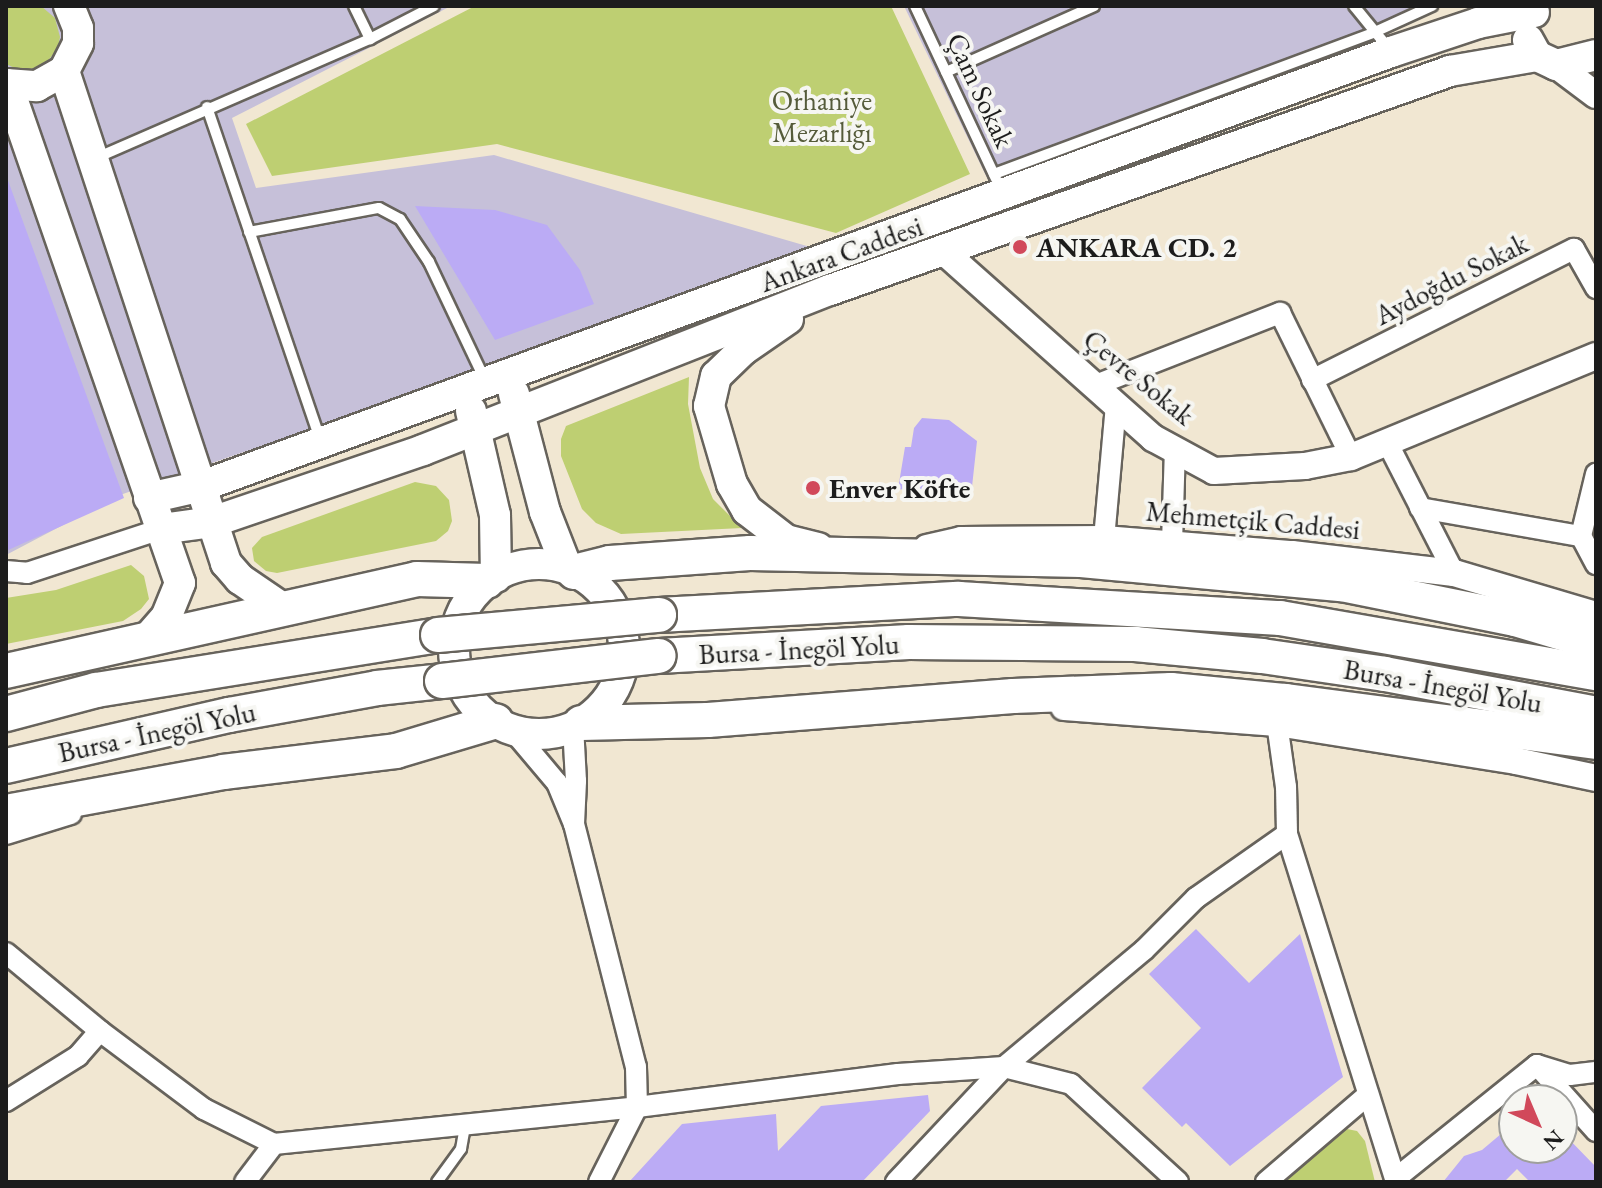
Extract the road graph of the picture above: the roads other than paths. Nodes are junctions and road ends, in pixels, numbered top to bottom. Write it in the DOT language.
graph roads {
  1 [pos="354,6"];
  2 [pos="434,6"];
  3 [pos="915,6"];
  4 [pos="1094,6"];
  5 [pos="1354,6"];
  6 [pos="1432,6"];
  7 [pos="76,8"];
  8 [pos="1536,8"];
  9 [pos="370,39"];
  10 [pos="1383,42"];
  11 [pos="1596,55"];
  12 [pos="1546,61"];
  13 [pos="64,71"];
  14 [pos="946,72"];
  15 [pos="6,84"];
  16 [pos="1596,95"];
  17 [pos="207,107"];
  18 [pos="94,159"];
  19 [pos="999,184"];
  20 [pos="249,232"];
  21 [pos="942,250"];
  22 [pos="1596,288"];
  23 [pos="830,290"];
  24 [pos="1596,356"];
  25 [pos="1312,380"];
  26 [pos="486,382"];
  27 [pos="1096,385"];
  28 [pos="1116,404"];
  29 [pos="520,412"];
  30 [pos="477,429"];
  31 [pos="322,442"];
  32 [pos="1387,442"];
  33 [pos="1175,450"];
  34 [pos="1351,457"];
  35 [pos="1596,474"];
  36 [pos="202,486"];
  37 [pos="149,498"];
  38 [pos="1420,508"];
  39 [pos="212,522"];
  40 [pos="161,529"];
  41 [pos="1581,536"];
  42 [pos="1104,539"];
  43 [pos="1172,543"];
  44 [pos="844,554"];
  45 [pos="900,554"];
  46 [pos="1596,564"];
  47 [pos="570,570"];
  48 [pos="6,571"];
  49 [pos="1454,573"];
  50 [pos="491,579"];
  51 [pos="284,609"];
  52 [pos="1596,615"];
  53 [pos="147,639"];
  54 [pos="1596,643"];
  55 [pos="6,671"];
  56 [pos="1596,673"];
  57 [pos="965,699"];
  58 [pos="6,714"];
  59 [pos="1596,714"];
  60 [pos="1277,723"];
  61 [pos="503,724"];
  62 [pos="577,725"];
  63 [pos="1596,742"];
  64 [pos="6,766"];
  65 [pos="1596,778"];
  66 [pos="185,779"];
  67 [pos="6,812"];
  68 [pos="574,824"];
  69 [pos="6,834"];
  70 [pos="1287,834"];
  71 [pos="6,953"];
  72 [pos="100,1031"];
  73 [pos="1537,1065"];
  74 [pos="1004,1067"];
  75 [pos="1596,1072"];
  76 [pos="1368,1095"];
  77 [pos="6,1101"];
  78 [pos="637,1107"];
  79 [pos="465,1126"];
  80 [pos="1596,1131"];
  81 [pos="274,1144"];
  82 [pos="1395,1180"];
  83 [pos="245,1182"];
  84 [pos="437,1182"];
  85 [pos="599,1182"];
  86 [pos="896,1182"];
  87 [pos="1178,1182"];
  88 [pos="1266,1182"];
  1 -- 9 [label="lane"];
  2 -- 9 [label="lane"];
  3 -- 14 [label="lane, Çam Sokak"];
  4 -- 14 [label="lane"];
  5 -- 10 [label="lane"];
  6 -- 10 [label="lane"];
  7 -- 13 [label="main road"];
  8 -- 10 [label="main road, Ankara Caddesi"];
  8 -- 12 [label="main road"];
  9 -- 17 [label="lane"];
  10 -- 19 [label="main road, Ankara Caddesi"];
  11 -- 12 [label="main road, Ankara Caddesi"];
  12 -- 16 [label="street"];
  12 -- 21 [label="main road, Ankara Caddesi"];
  13 -- 15 [label="main road"];
  13 -- 18 [label="main road"];
  14 -- 19 [label="lane, Çam Sokak"];
  15 -- 37 [label="main road"];
  17 -- 18 [label="lane"];
  17 -- 20 [label="lane"];
  18 -- 36 [label="main road"];
  19 -- 26 [label="main road, Ankara Caddesi"];
  20 -- 26 [label="lane"];
  20 -- 31 [label="lane"];
  21 -- 23 [label="main road, Ankara Caddesi"];
  21 -- 27 [label="street, Çevre Sokak"];
  22 -- 25 [label="street, Aydoğdu Sokak"];
  23 -- 29 [label="main road, Ankara Caddesi"];
  23 -- 44 [label="main road"];
  24 -- 32 [label="street, Çevre Sokak"];
  25 -- 27 [label="street"];
  25 -- 34 [label="street"];
  26 -- 29 [label="main road"];
  26 -- 30 [label="main road"];
  26 -- 31 [label="main road, Ankara Caddesi"];
  27 -- 28 [label="street, Çevre Sokak"];
  28 -- 33 [label="street, Çevre Sokak"];
  28 -- 42 [label="street"];
  29 -- 30 [label="main road, Ankara Caddesi"];
  29 -- 47 [label="main road"];
  30 -- 39 [label="main road, Ankara Caddesi"];
  30 -- 50 [label="main road"];
  31 -- 36 [label="main road, Ankara Caddesi"];
  32 -- 34 [label="street, Çevre Sokak"];
  32 -- 38 [label="street"];
  33 -- 34 [label="street, Çevre Sokak"];
  33 -- 43 [label="street"];
  35 -- 41 [label="street"];
  36 -- 37 [label="main road, Ankara Caddesi"];
  36 -- 39 [label="main road"];
  37 -- 40 [label="main road"];
  38 -- 41 [label="street"];
  38 -- 49 [label="street"];
  39 -- 40 [label="main road, Ankara Caddesi"];
  39 -- 51 [label="main road"];
  40 -- 48 [label="street"];
  40 -- 53 [label="main road"];
  41 -- 46 [label="street"];
  42 -- 43 [label="street, Mehmetçik Caddesi"];
  42 -- 45 [label="street, Mehmetçik Caddesi"];
  43 -- 49 [label="street, Mehmetçik Caddesi"];
  44 -- 45 [label="highway"];
  44 -- 47 [label="highway"];
  45 -- 54 [label="highway"];
  47 -- 50 [label="main road"];
  47 -- 62 [label="main road"];
  49 -- 52 [label="street, Mehmetçik Caddesi"];
  50 -- 51 [label="highway"];
  50 -- 61 [label="main road"];
  51 -- 53 [label="highway"];
  53 -- 55 [label="highway"];
  56 -- 58 [label="highway, Bursa - İnegöl Yolu, bridge"];
  57 -- 60 [label="street"];
  57 -- 62 [label="highway"];
  57 -- 63 [label="highway"];
  59 -- 64 [label="highway, Bursa - İnegöl Yolu, bridge"];
  60 -- 65 [label="street"];
  60 -- 70 [label="street"];
  61 -- 62 [label="main road"];
  61 -- 66 [label="highway"];
  61 -- 68 [label="street"];
  62 -- 68 [label="street"];
  66 -- 67 [label="highway"];
  66 -- 69 [label="street"];
  68 -- 78 [label="street"];
  70 -- 74 [label="street"];
  70 -- 76 [label="street"];
  71 -- 72 [label="street"];
  72 -- 77 [label="street"];
  72 -- 81 [label="street"];
  73 -- 75 [label="street"];
  73 -- 80 [label="street"];
  73 -- 82 [label="street"];
  74 -- 78 [label="street"];
  74 -- 86 [label="street"];
  74 -- 87 [label="street"];
  76 -- 82 [label="street"];
  76 -- 88 [label="street"];
  78 -- 79 [label="street"];
  78 -- 85 [label="street"];
  79 -- 81 [label="street"];
  79 -- 84 [label="lane"];
  81 -- 83 [label="street"];
}
